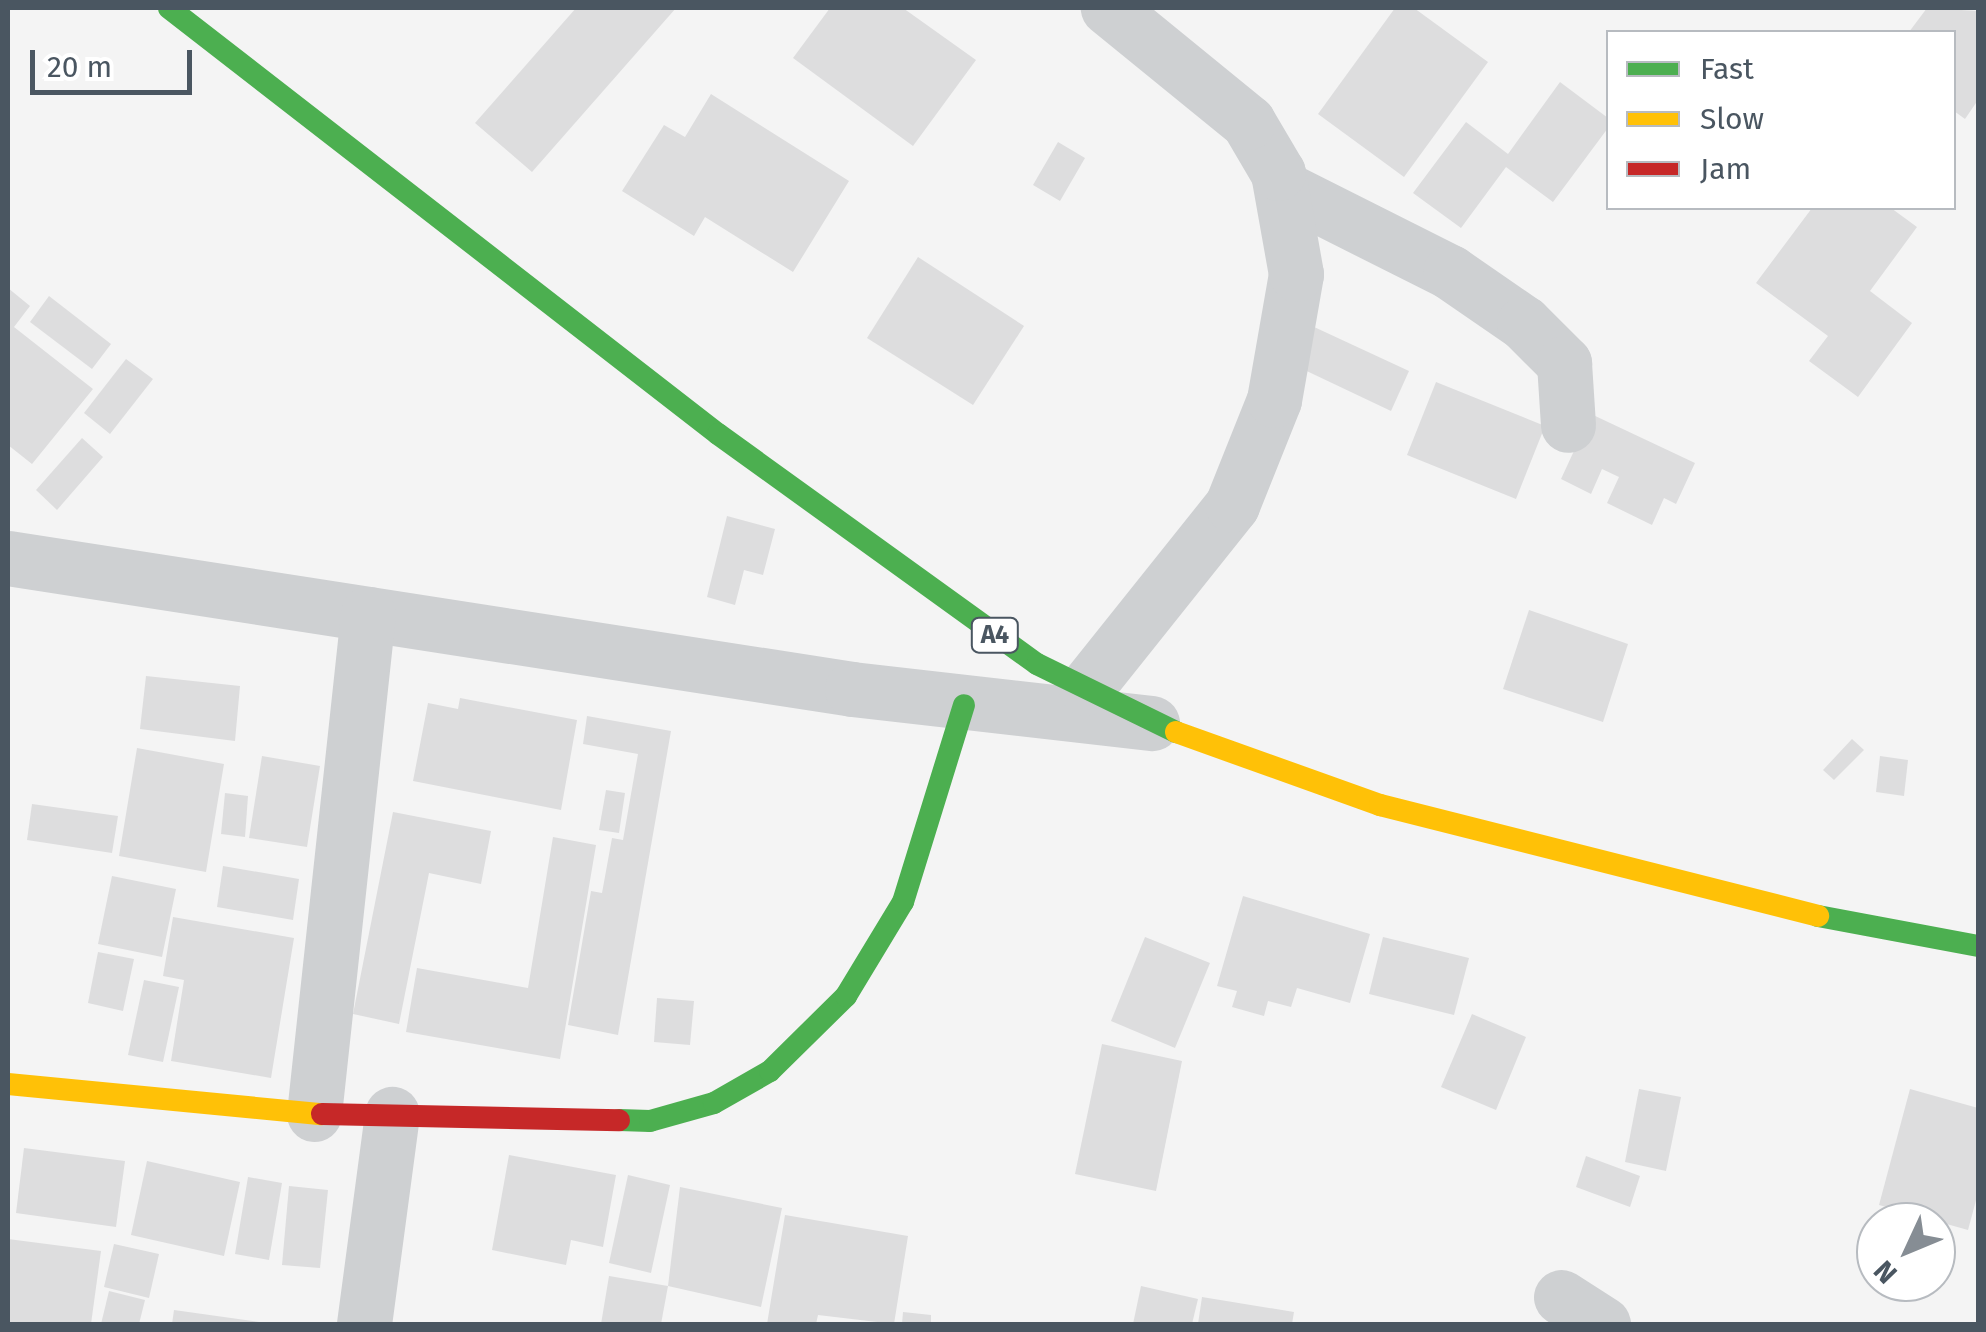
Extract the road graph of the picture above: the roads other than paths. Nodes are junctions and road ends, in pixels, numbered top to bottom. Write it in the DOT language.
graph roads {
  1 [pos="169,8"];
  2 [pos="1108,8"];
  3 [pos="1282,188"];
  4 [pos="1568,425"];
  5 [pos="8,558"];
  6 [pos="368,614"];
  7 [pos="1086,688"];
  8 [pos="964,705"];
  9 [pos="1152,723"];
  10 [pos="1978,946"];
  11 [pos="8,1084"];
  12 [pos="314,1114"];
  13 [pos="392,1114"];
  14 [pos="364,1324"];
  1 -- 7 [label="main road, A4"];
  2 -- 3 [label="street"];
  3 -- 4 [label="street"];
  3 -- 7 [label="street"];
  5 -- 6 [label="street"];
  6 -- 8 [label="street"];
  6 -- 12 [label="street"];
  7 -- 9 [label="main road, A4"];
  8 -- 9 [label="street"];
  8 -- 13 [label="main road"];
  9 -- 10 [label="main road, A4"];
  11 -- 12 [label="main road"];
  12 -- 13 [label="main road"];
  13 -- 14 [label="street"];
}
